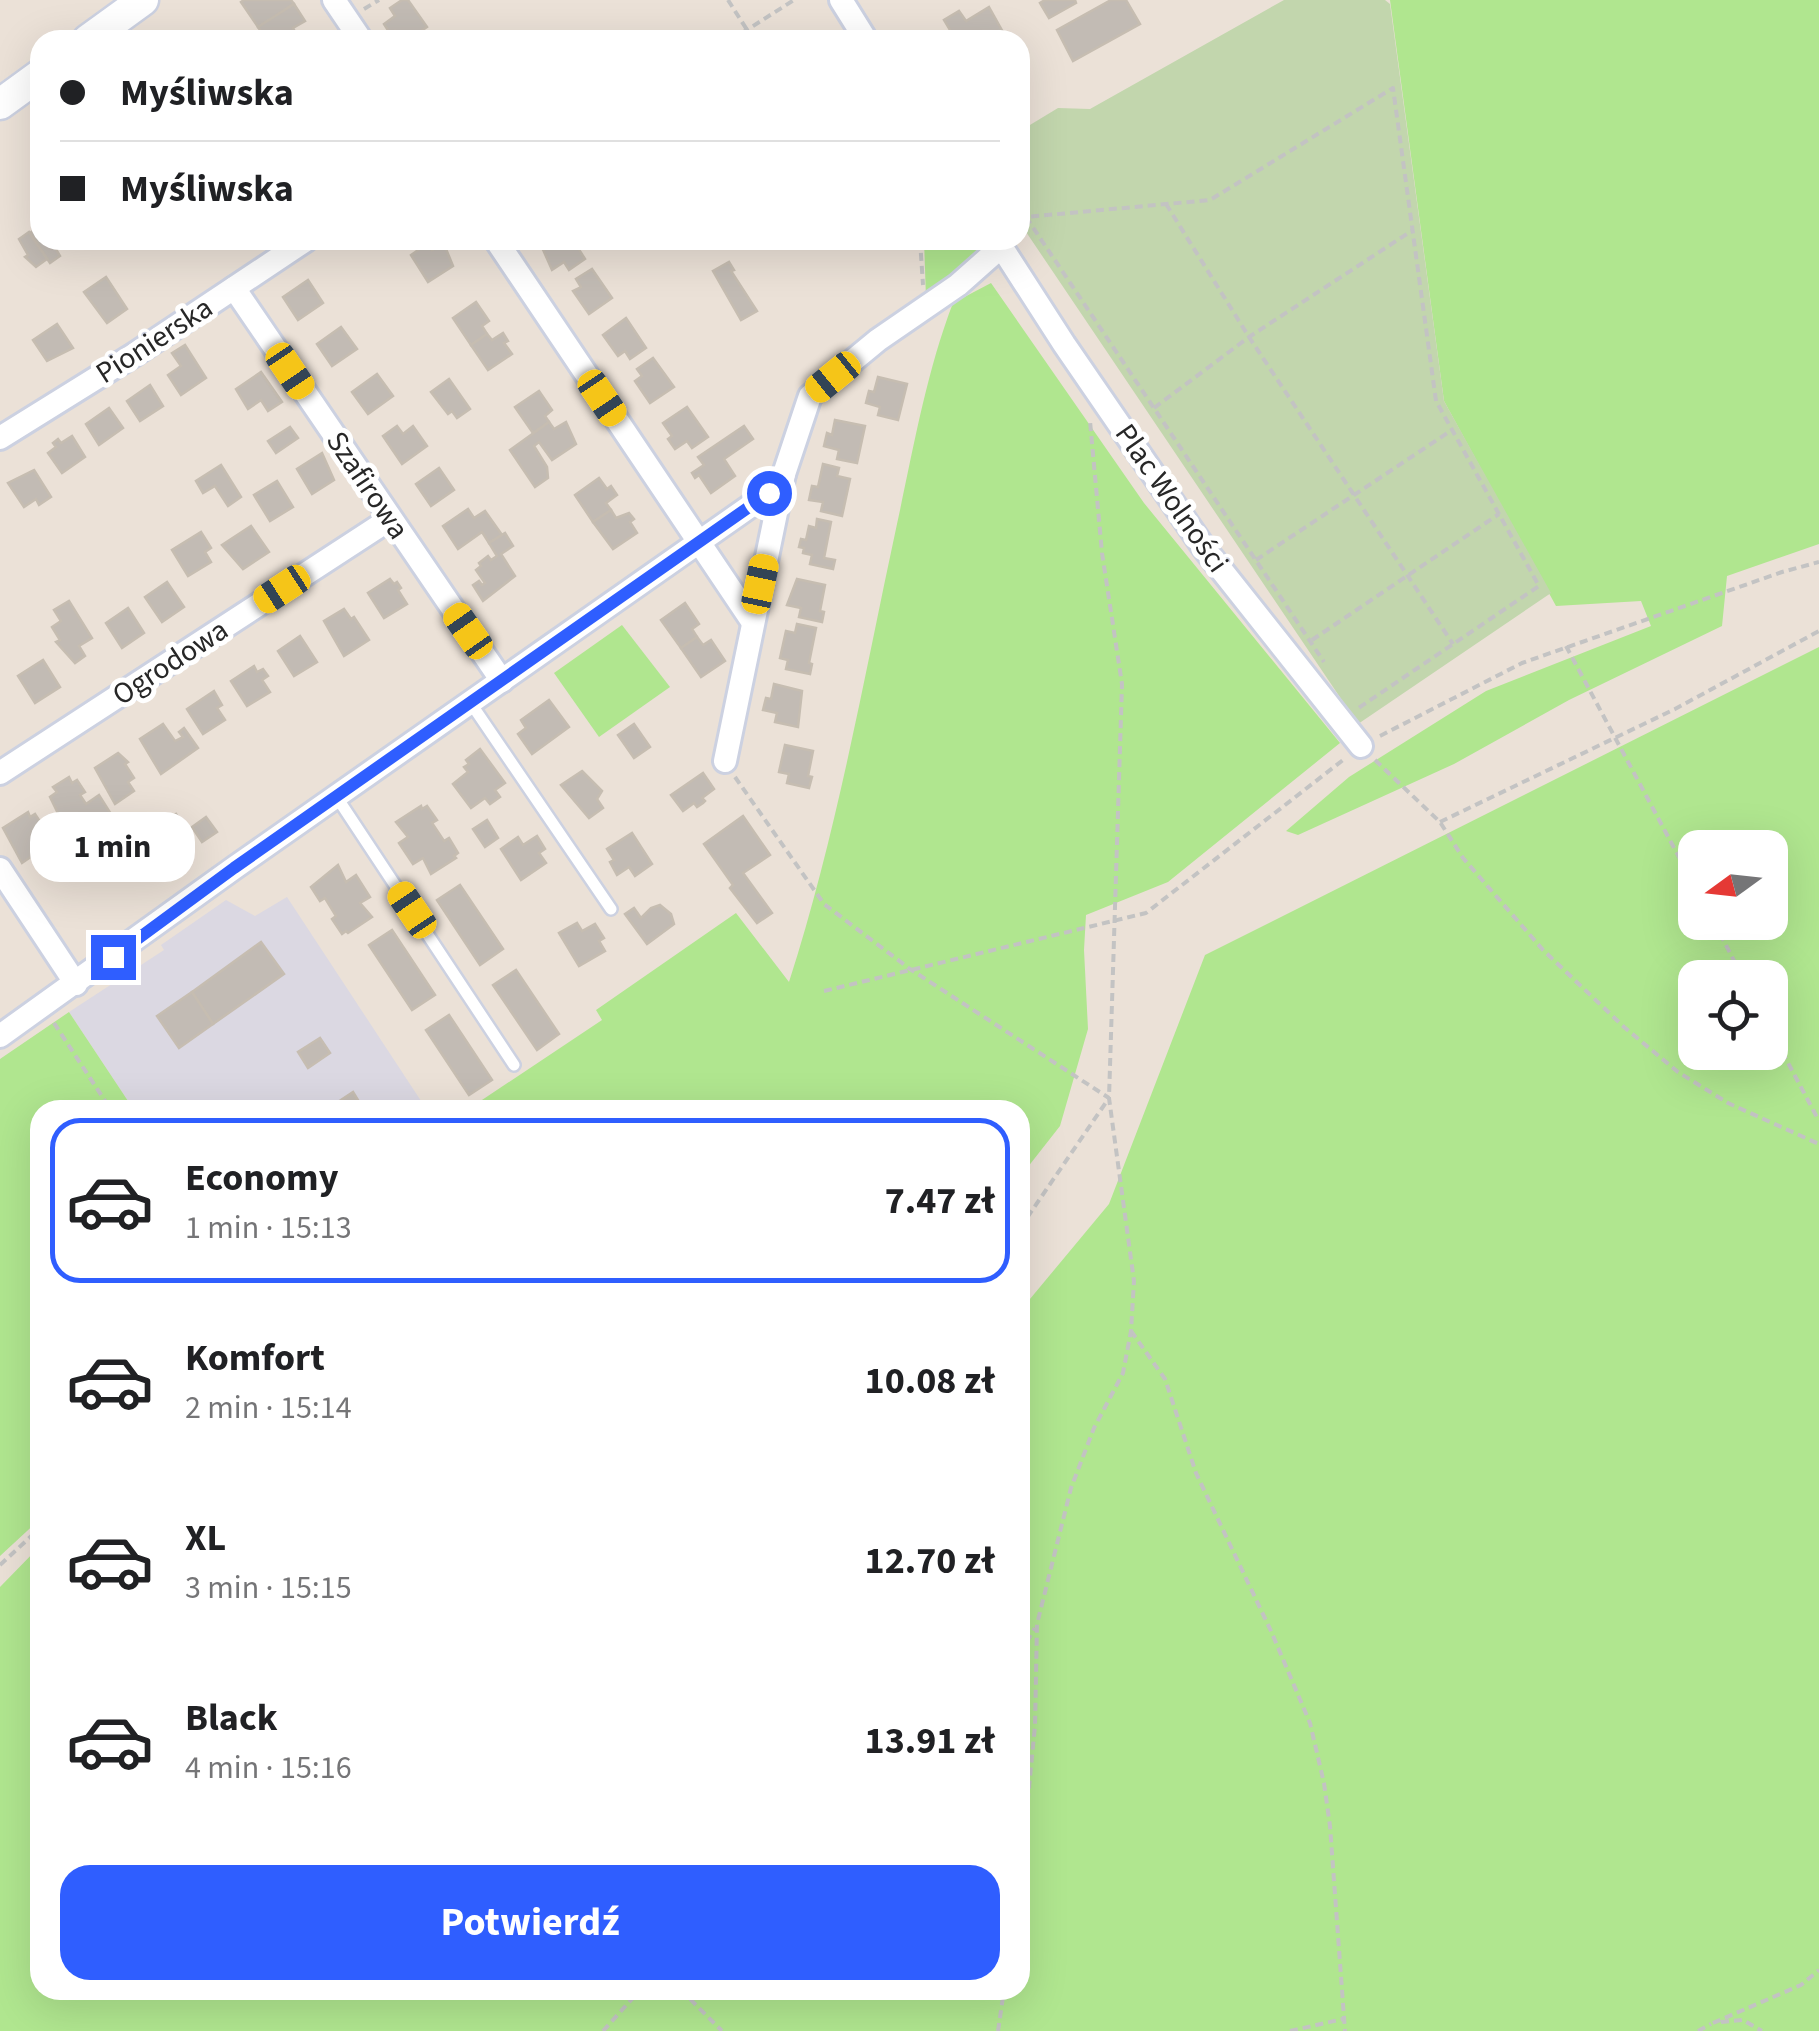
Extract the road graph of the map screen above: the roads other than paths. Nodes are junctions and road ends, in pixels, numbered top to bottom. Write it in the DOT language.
graph roads {
  1 [pos="143,0"];
  2 [pos="334,0"];
  3 [pos="840,0"];
  4 [pos="102,30"];
  5 [pos="354,30"];
  6 [pos="860,30"];
  7 [pos="30,82"];
  8 [pos="0,104"];
  9 [pos="291,250"];
  10 [pos="503,250"];
  11 [pos="993,250"];
  12 [pos="1004,250"];
  13 [pos="234,288"];
  14 [pos="0,438"];
  15 [pos="784,474"];
  16 [pos="390,518"];
  17 [pos="698,541"];
  18 [pos="752,621"];
  19 [pos="502,681"];
  20 [pos="470,702"];
  21 [pos="1361,746"];
  22 [pos="725,760"];
  23 [pos="0,773"];
  24 [pos="336,796"];
  25 [pos="0,868"];
  26 [pos="611,909"];
  27 [pos="76,984"];
  28 [pos="0,1036"];
  29 [pos="514,1066"];
  1 -- 4 [label="main road"];
  2 -- 5 [label="street"];
  3 -- 6 [label="street"];
  7 -- 8 [label="main road"];
  9 -- 13 [label="street, Pionierska"];
  10 -- 17 [label="street"];
  11 -- 15 [label="street"];
  12 -- 21 [label="street, Plac Wolności"];
  13 -- 14 [label="street, Pionierska"];
  13 -- 16 [label="street, Szafirowa"];
  15 -- 17 [label="street"];
  15 -- 18 [label="street"];
  16 -- 19 [label="street, Szafirowa"];
  16 -- 23 [label="street, Ogrodowa"];
  17 -- 18 [label="street"];
  17 -- 19 [label="street"];
  18 -- 22 [label="street"];
  19 -- 20 [label="street"];
  20 -- 24 [label="street"];
  20 -- 26 [label="lane"];
  24 -- 27 [label="street"];
  24 -- 29 [label="lane"];
  25 -- 27 [label="street"];
  27 -- 28 [label="street"];
}
